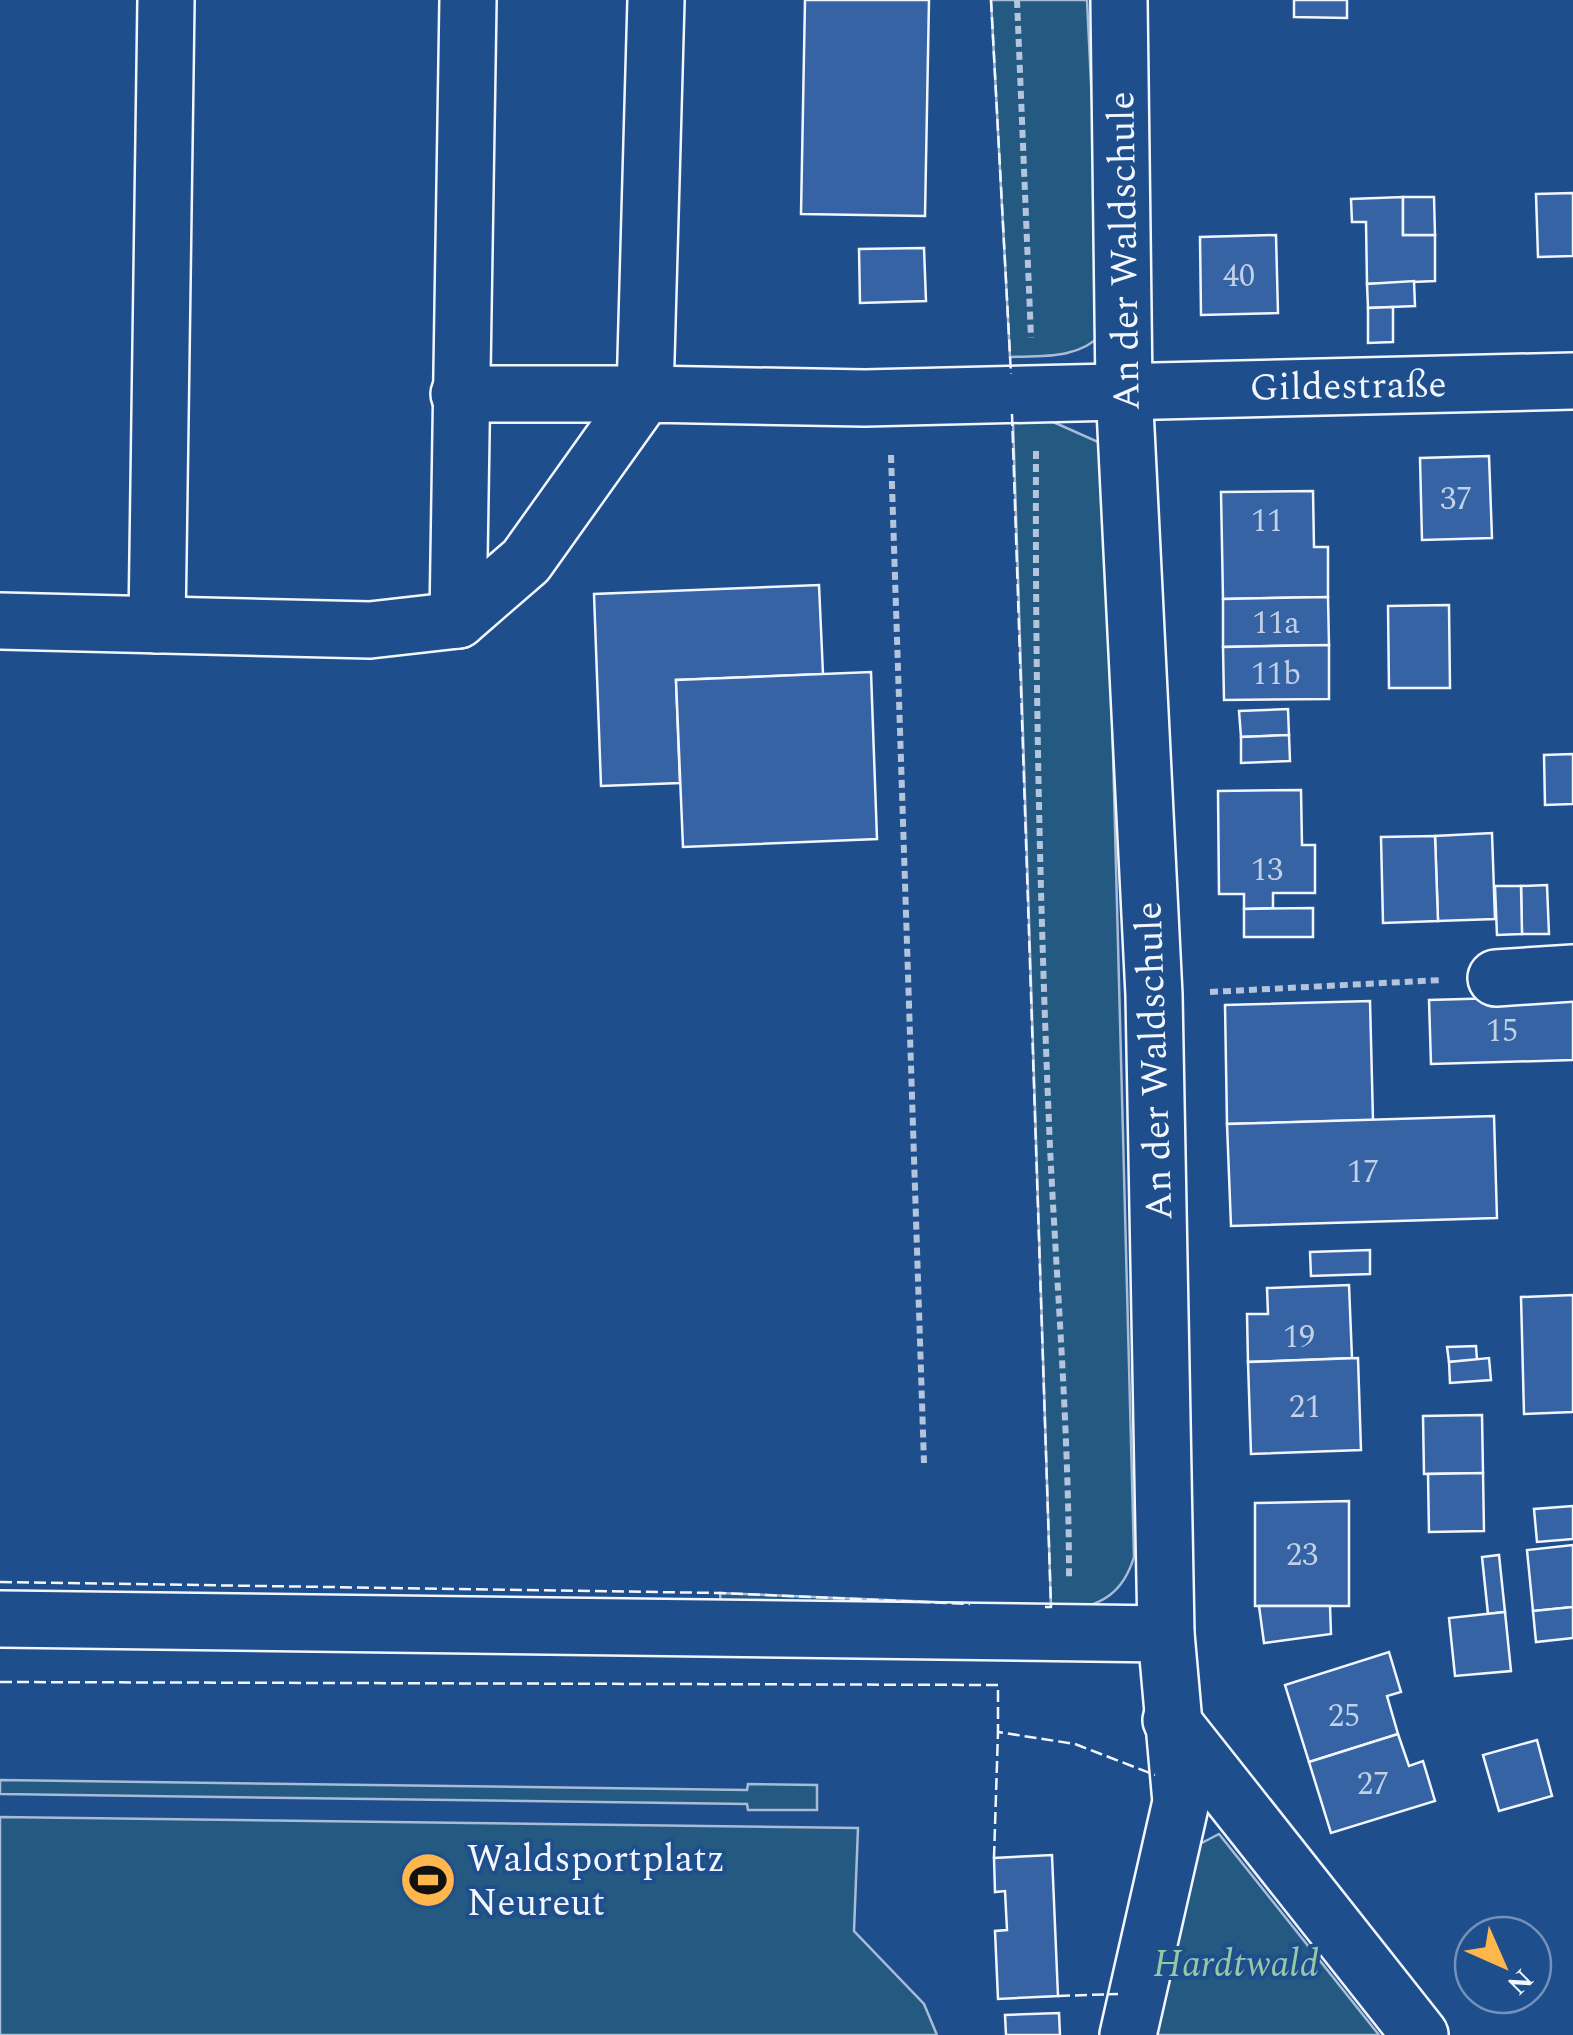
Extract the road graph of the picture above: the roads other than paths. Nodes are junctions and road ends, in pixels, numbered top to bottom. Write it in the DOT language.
graph roads {
  1 [pos="166,0"];
  2 [pos="468,0"];
  3 [pos="656,0"];
  4 [pos="1119,0"];
  5 [pos="1573,382"];
  6 [pos="1124,390"];
  7 [pos="459,394"];
  8 [pos="645,394"];
  9 [pos="458,620"];
  10 [pos="0,621"];
  11 [pos="157,625"];
  12 [pos="1573,974"];
  13 [pos="1496,978"];
  14 [pos="0,1620"];
  15 [pos="1166,1634"];
  16 [pos="1171,1720"];
  17 [pos="1128,2035"];
  18 [pos="1420,2035"];
  1 -- 11 [label="street"];
  2 -- 7 [label="street"];
  3 -- 8 [label="street"];
  4 -- 6 [label="street, An der Waldschule"];
  5 -- 6 [label="street, Gildestraße"];
  6 -- 8 [label="street, Gildestraße"];
  6 -- 15 [label="street, An der Waldschule"];
  7 -- 8 [label="street, Gildestraße"];
  7 -- 9 [label="street"];
  8 -- 9 [label="street"];
  9 -- 11 [label="street"];
  10 -- 11 [label="street"];
  12 -- 13 [label="street"];
  14 -- 15 [label="street"];
  15 -- 16 [label="street, An der Waldschule"];
  16 -- 17 [label="street, An der Waldschule"];
  16 -- 18 [label="street"];
}
